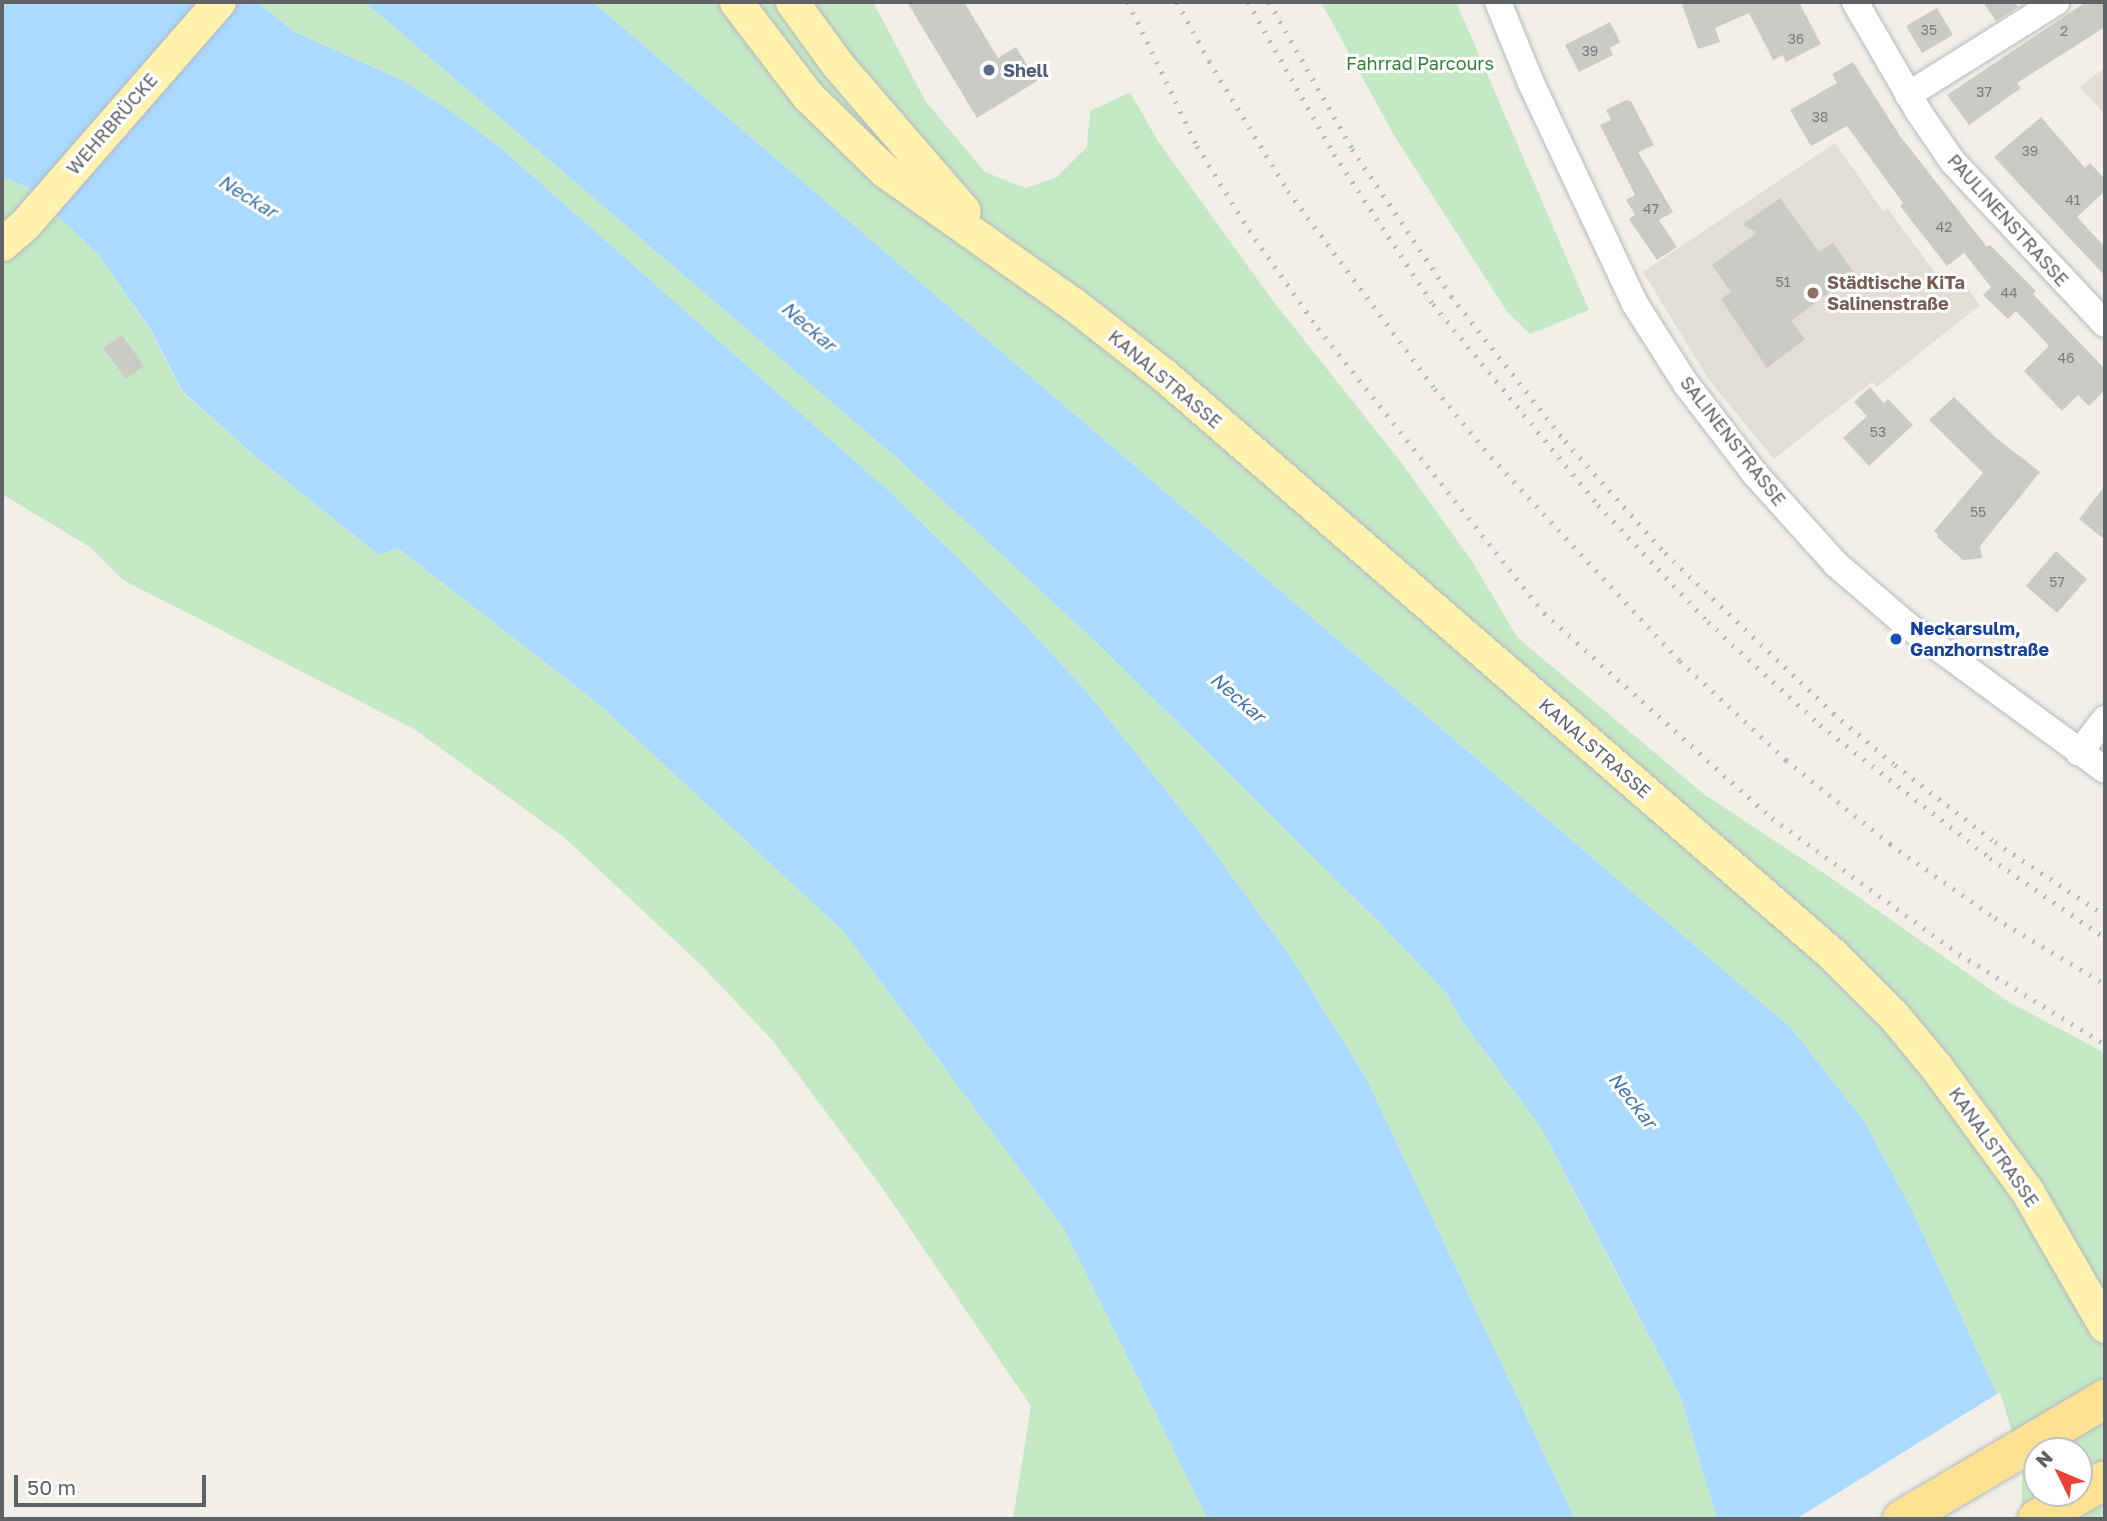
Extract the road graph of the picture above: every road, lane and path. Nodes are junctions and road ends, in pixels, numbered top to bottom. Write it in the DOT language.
graph roads {
  1 [pos="219,2"];
  2 [pos="736,2"];
  3 [pos="792,2"];
  4 [pos="1498,2"];
  5 [pos="1855,2"];
  6 [pos="2056,2"];
  7 [pos="1908,95"];
  8 [pos="2,244"];
  9 [pos="998,249"];
  10 [pos="2105,324"];
  11 [pos="2105,719"];
  12 [pos="2079,753"];
  13 [pos="2105,771"];
  14 [pos="2105,1326"];
  15 [pos="2105,1399"];
  16 [pos="2105,1480"];
  17 [pos="1902,1519"];
  18 [pos="2037,1519"];
  1 -- 8 [label="main road, WEHRBRÜCKE"];
  2 -- 9 [label="main road, KANALSTRASSE"];
  3 -- 9 [label="main road, KANALSTRASSE"];
  4 -- 12 [label="street, SALINENSTRASSE"];
  5 -- 7 [label="street, PAULINENSTRASSE"];
  6 -- 7 [label="street"];
  7 -- 10 [label="street, PAULINENSTRASSE"];
  9 -- 14 [label="main road, KANALSTRASSE"];
  11 -- 12 [label="street"];
  12 -- 13 [label="street, SALINENSTRASSE"];
  15 -- 17 [label="highway"];
  16 -- 18 [label="highway"];
}
